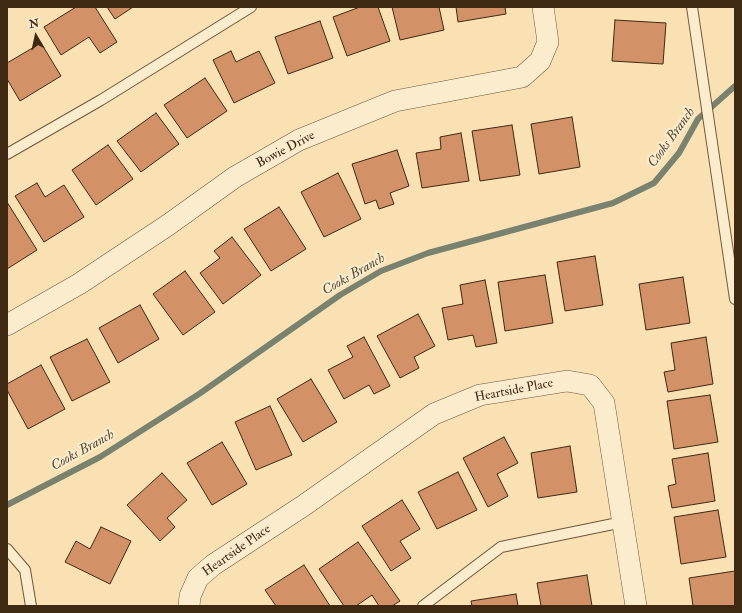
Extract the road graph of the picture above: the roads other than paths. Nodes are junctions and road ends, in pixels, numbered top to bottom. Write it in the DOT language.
graph roads {
  1 [pos="251,7"];
  2 [pos="543,7"];
  3 [pos="692,7"];
  4 [pos="7,154"];
  5 [pos="735,299"];
  6 [pos="7,325"];
  7 [pos="623,522"];
  8 [pos="7,549"];
  9 [pos="31,606"];
  10 [pos="189,606"];
  11 [pos="423,606"];
  12 [pos="636,606"];
  1 -- 4 [label="lane"];
  2 -- 6 [label="street, Bowie Drive"];
  3 -- 5 [label="lane"];
  7 -- 10 [label="street, Heartside Place"];
  7 -- 11 [label="lane"];
  7 -- 12 [label="street, Heartside Place"];
  8 -- 9 [label="lane"];
}
